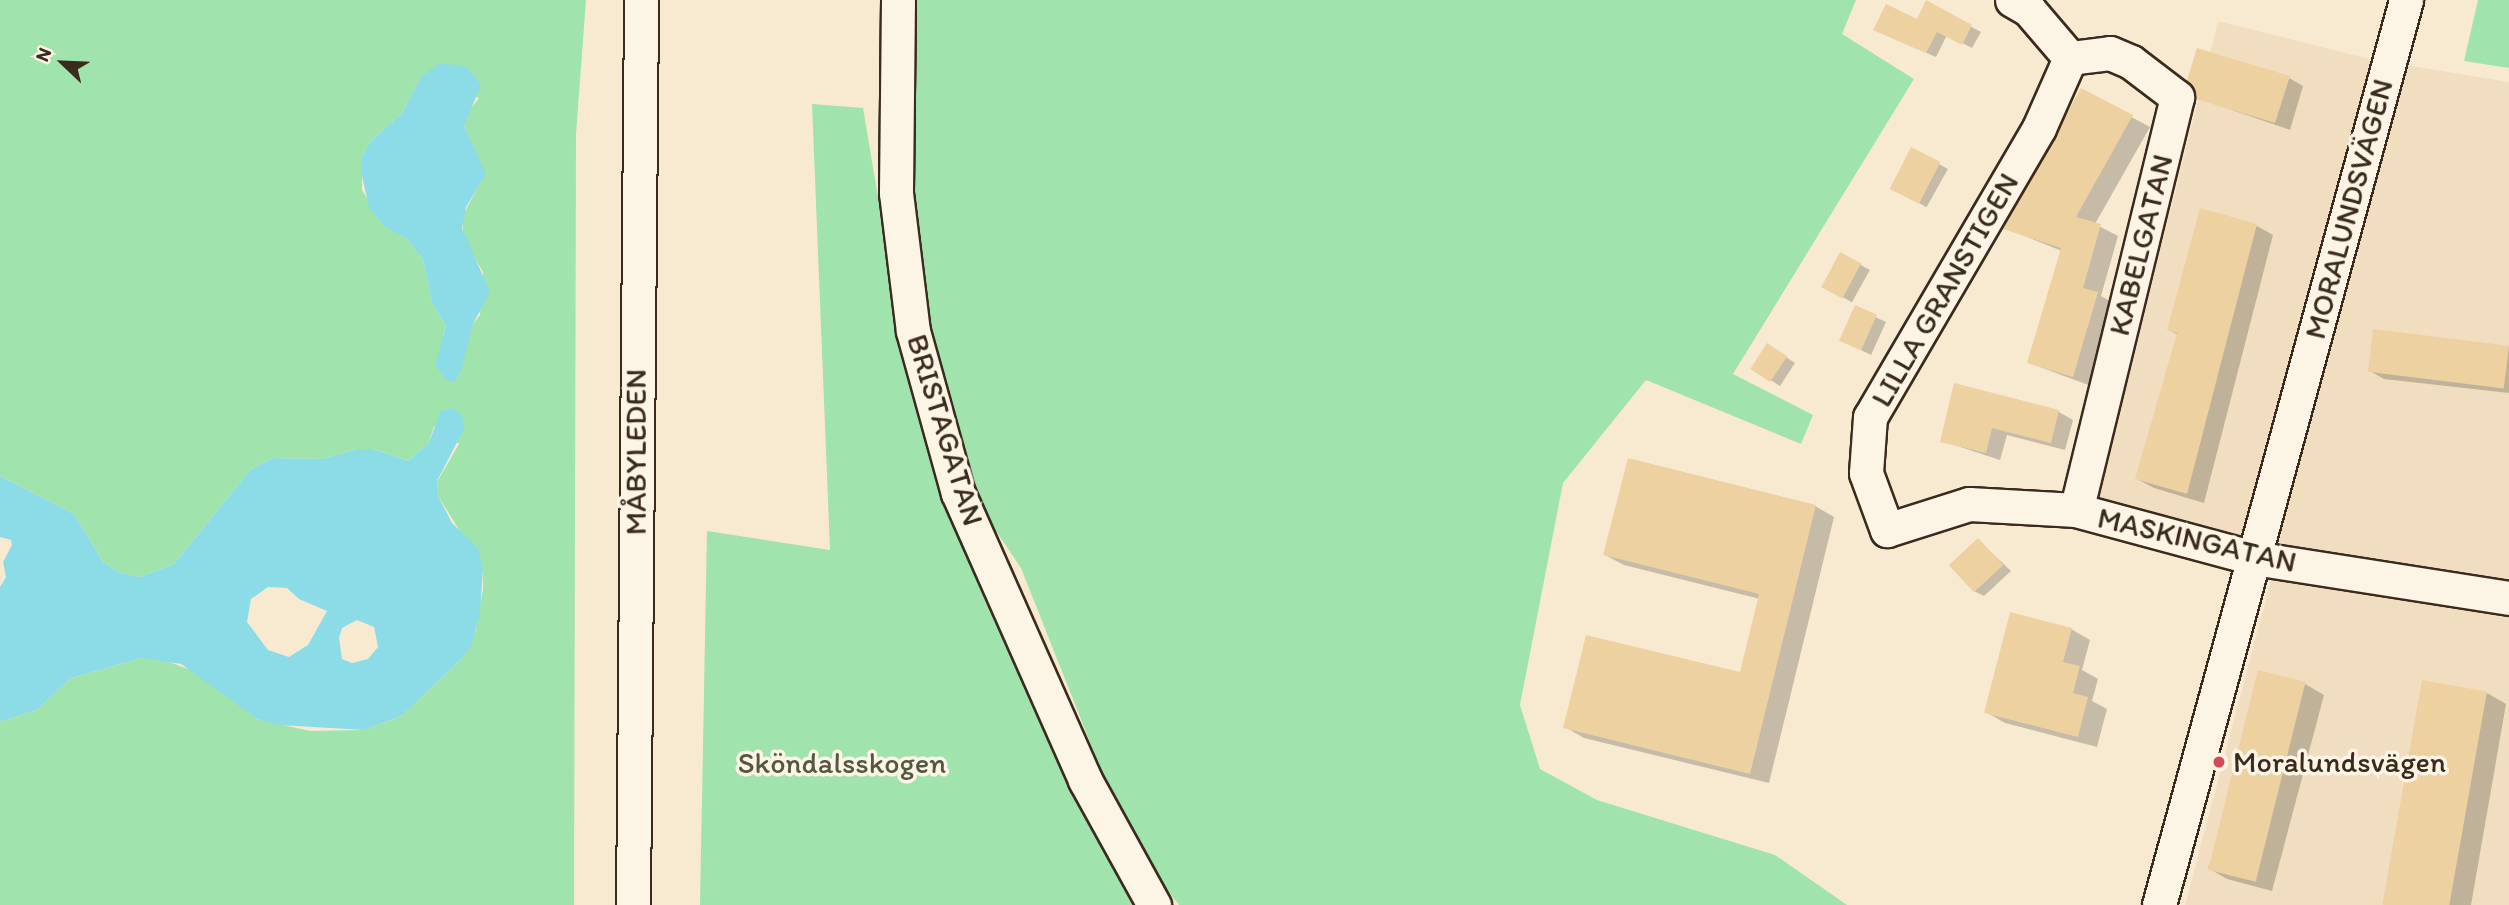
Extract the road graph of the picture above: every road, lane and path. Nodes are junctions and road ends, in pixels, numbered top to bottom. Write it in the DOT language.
graph roads {
  1 [pos="641,0"];
  2 [pos="898,0"];
  3 [pos="2012,0"];
  4 [pos="2406,0"];
  5 [pos="2070,58"];
  6 [pos="2076,510"];
  7 [pos="1887,530"];
  8 [pos="2254,558"];
  9 [pos="2509,598"];
  10 [pos="633,905"];
  11 [pos="1154,905"];
  12 [pos="2159,905"];
  1 -- 10 [label="street, MÅBYLEDEN"];
  2 -- 11 [label="street, BRISTAGATAN"];
  3 -- 5 [label="street"];
  4 -- 8 [label="street, MORALUNDSVÄGEN"];
  5 -- 6 [label="street, KABELGATAN"];
  5 -- 7 [label="street, LILLA GRANSTIGEN"];
  6 -- 7 [label="street, MASKINGATAN"];
  6 -- 8 [label="street, MASKINGATAN"];
  8 -- 9 [label="street, MASKINGATAN"];
  8 -- 12 [label="street, MORALUNDSVÄGEN"];
}
